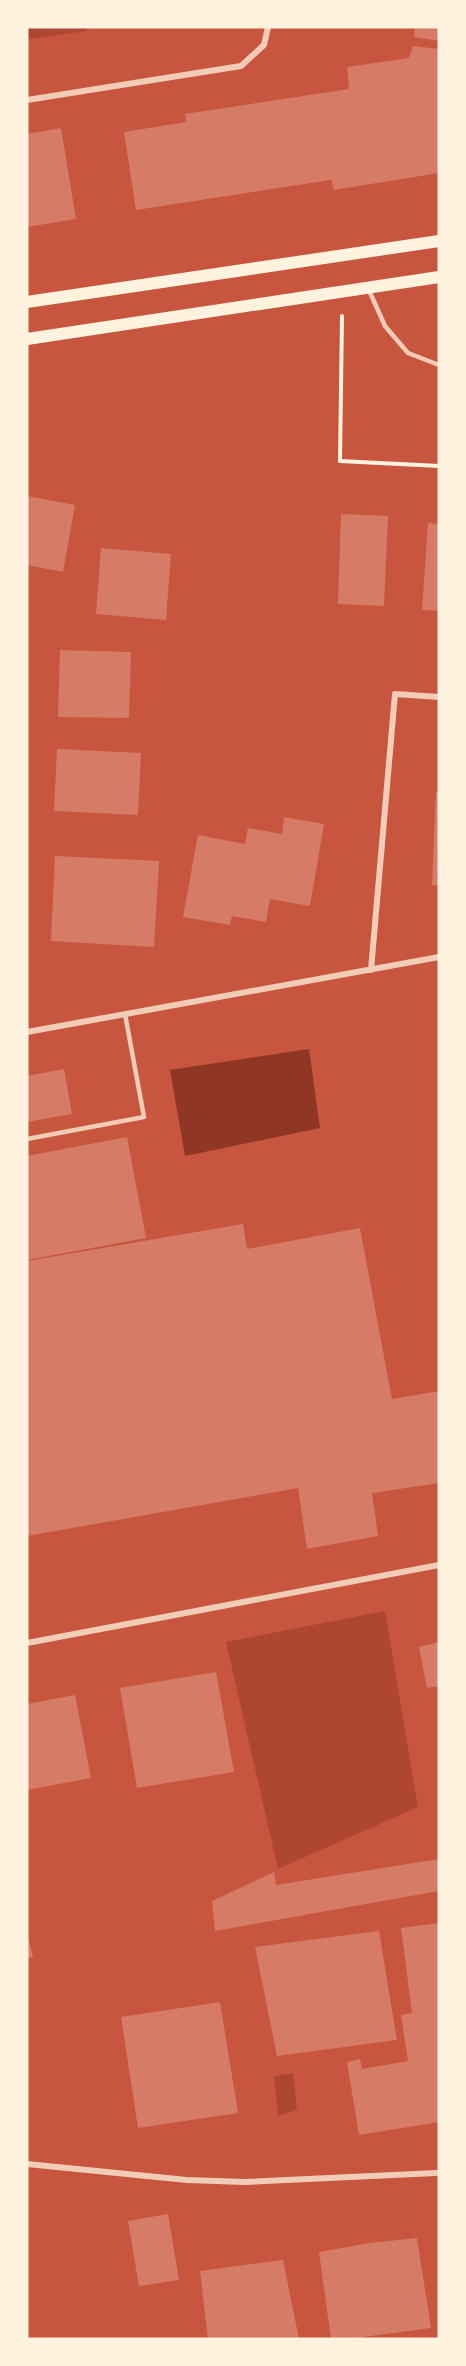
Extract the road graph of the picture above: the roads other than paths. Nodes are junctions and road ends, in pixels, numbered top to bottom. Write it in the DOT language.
graph roads {
  1 [pos="268,27"];
  2 [pos="27,100"];
  3 [pos="439,241"];
  4 [pos="439,277"];
  5 [pos="368,288"];
  6 [pos="27,302"];
  7 [pos="27,339"];
  8 [pos="439,365"];
  9 [pos="439,697"];
  10 [pos="439,957"];
  11 [pos="371,970"];
  12 [pos="125,1014"];
  13 [pos="27,1032"];
  14 [pos="27,1139"];
  15 [pos="439,1565"];
  16 [pos="27,1643"];
  17 [pos="27,2164"];
  18 [pos="436,2173"];
  1 -- 2 [label="street"];
  3 -- 6 [label="main road"];
  4 -- 5 [label="main road"];
  5 -- 7 [label="main road"];
  5 -- 8 [label="lane"];
  9 -- 11 [label="street"];
  10 -- 11 [label="street"];
  11 -- 12 [label="street"];
  12 -- 13 [label="street"];
  12 -- 14 [label="lane"];
  15 -- 16 [label="street"];
  17 -- 18 [label="street"];
}
